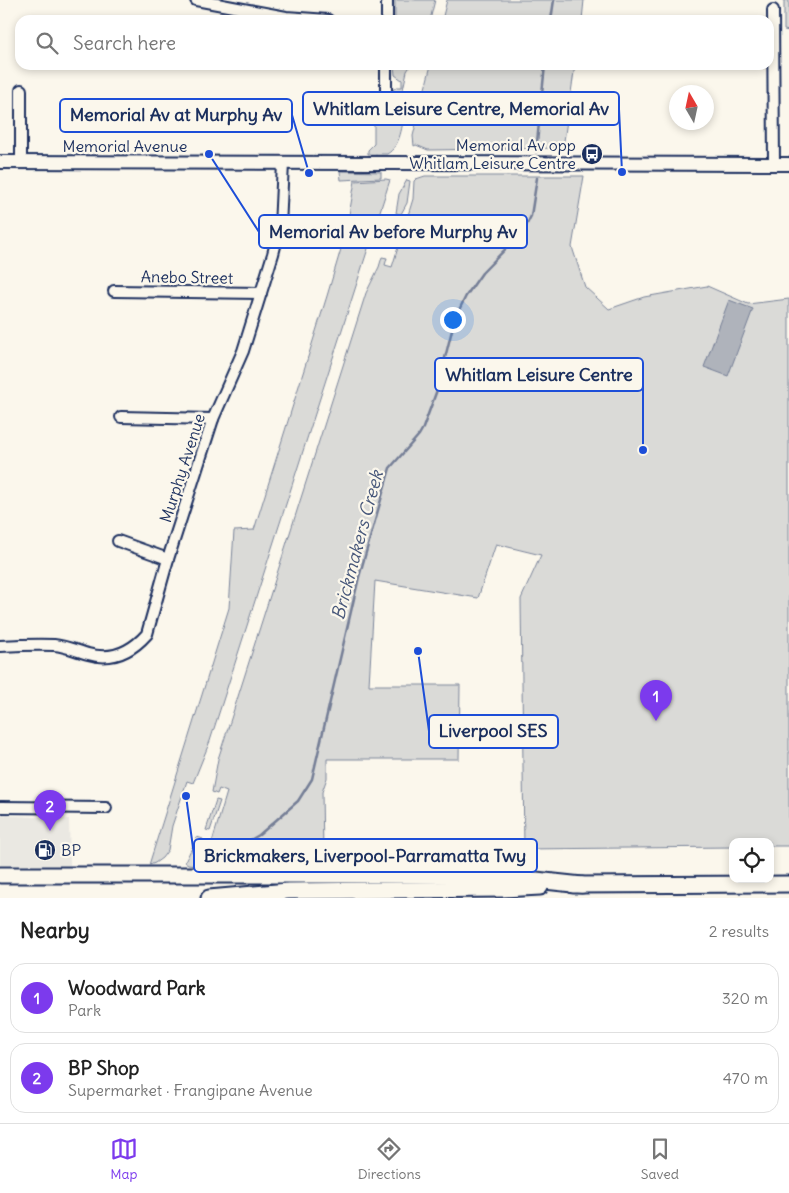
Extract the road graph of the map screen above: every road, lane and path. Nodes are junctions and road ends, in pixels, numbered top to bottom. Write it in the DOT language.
graph roads {
  1 [pos="196,0"];
  2 [pos="387,0"];
  3 [pos="215,2"];
  4 [pos="773,10"];
  5 [pos="277,15"];
  6 [pos="387,15"];
  7 [pos="773,15"];
  8 [pos="386,70"];
  9 [pos="773,70"];
  10 [pos="21,90"];
  11 [pos="386,96"];
  12 [pos="0,162"];
  13 [pos="21,162"];
  14 [pos="283,163"];
  15 [pos="774,164"];
  16 [pos="789,164"];
  17 [pos="114,291"];
  18 [pos="261,293"];
  19 [pos="121,417"];
  20 [pos="213,419"];
  21 [pos="118,541"];
  22 [pos="168,559"];
  23 [pos="0,646"];
  24 [pos="0,807"];
  25 [pos="106,808"];
  26 [pos="0,875"];
  27 [pos="425,884"];
  28 [pos="789,884"];
  29 [pos="209,898"];
  1 -- 3 [label="street"];
  2 -- 6 [label="street"];
  3 -- 5 [label="street"];
  4 -- 7 [label="street"];
  8 -- 11 [label="street"];
  9 -- 15 [label="street"];
  10 -- 13 [label="street"];
  12 -- 13 [label="street, Memorial Avenue"];
  13 -- 14 [label="street, Memorial Avenue"];
  14 -- 15 [label="street, Memorial Avenue"];
  14 -- 18 [label="street, Murphy Avenue"];
  15 -- 16 [label="street, Memorial Avenue"];
  17 -- 18 [label="street, Anebo Street"];
  18 -- 20 [label="street, Murphy Avenue"];
  19 -- 20 [label="street"];
  20 -- 22 [label="street, Murphy Avenue"];
  21 -- 22 [label="street"];
  22 -- 23 [label="street, Murphy Avenue"];
  24 -- 25 [label="street"];
  26 -- 27 [label="main road"];
  27 -- 28 [label="main road"];
  27 -- 29 [label="main road"];
}
